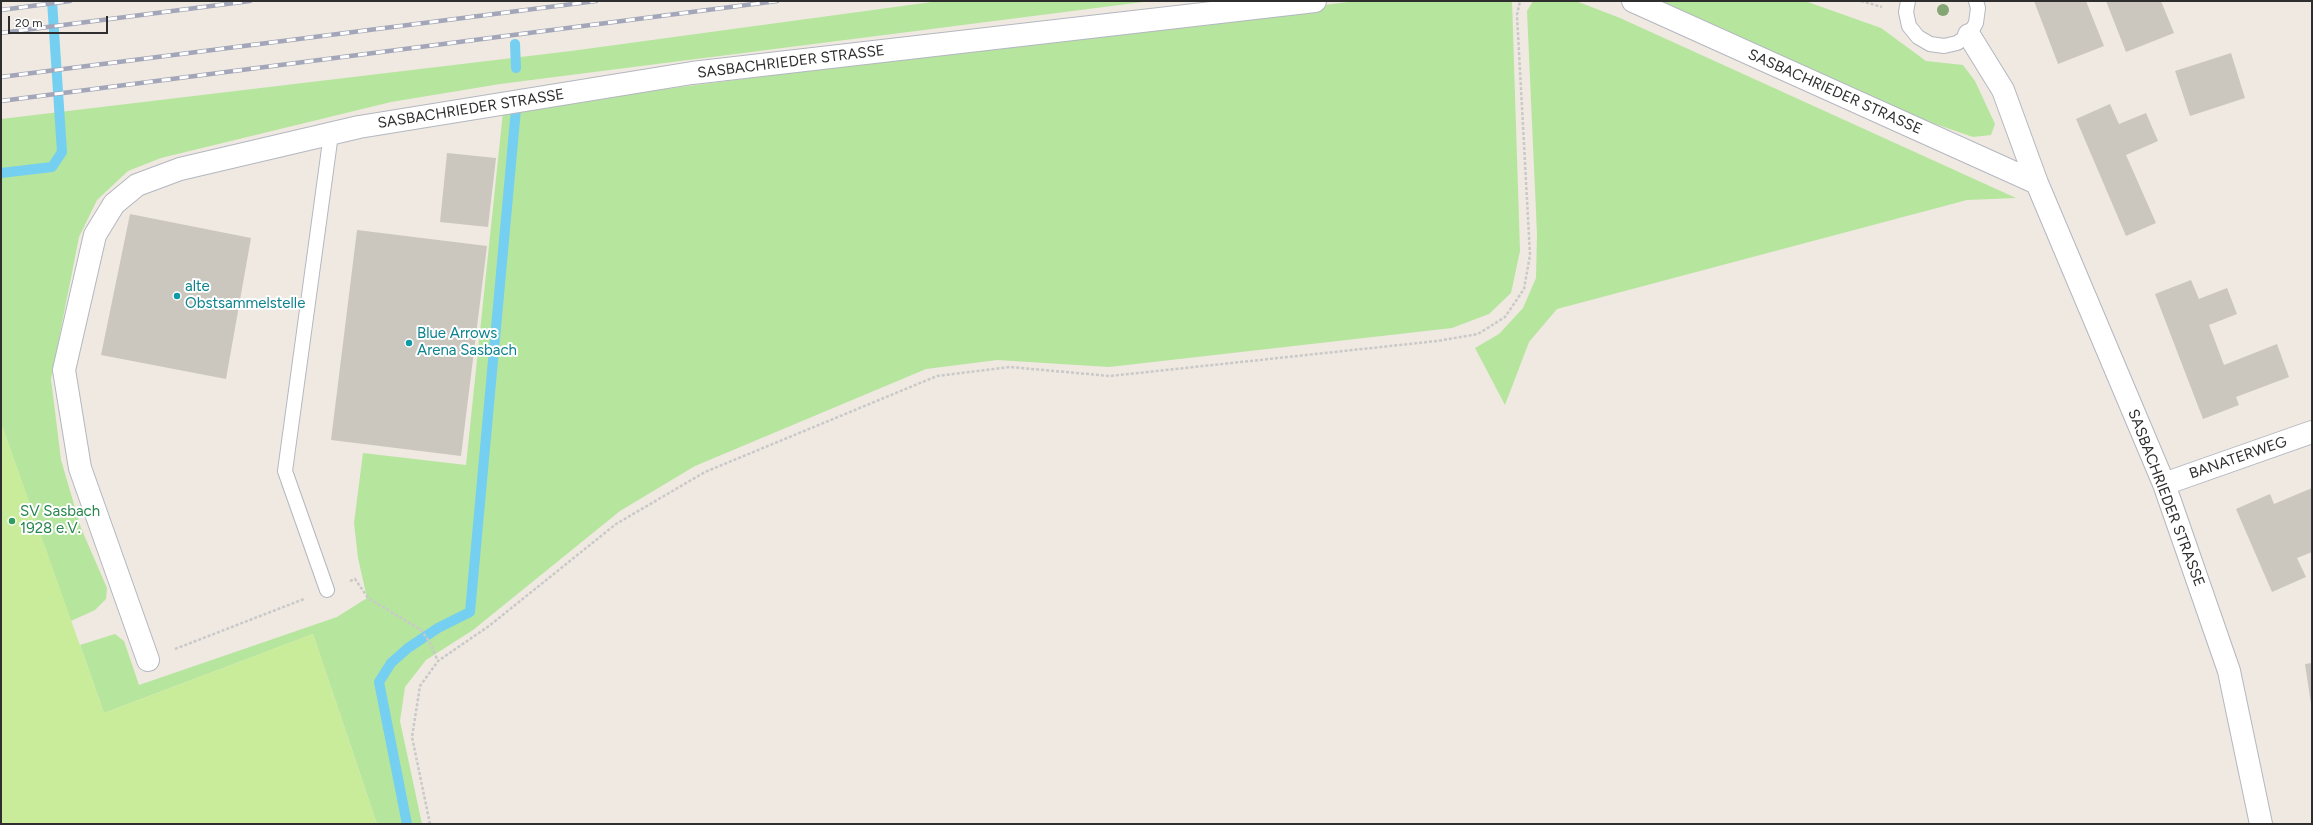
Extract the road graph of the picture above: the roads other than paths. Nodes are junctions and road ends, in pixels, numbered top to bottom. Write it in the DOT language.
graph roads {
  1 [pos="1315,1"];
  2 [pos="1633,1"];
  3 [pos="1908,1"];
  4 [pos="1976,1"];
  5 [pos="1968,34"];
  6 [pos="331,134"];
  7 [pos="2037,183"];
  8 [pos="2312,432"];
  9 [pos="2164,484"];
  10 [pos="327,590"];
  11 [pos="148,660"];
  12 [pos="2261,824"];
  1 -- 6 [label="street, SASBACHRIEDER STRASSE"];
  2 -- 7 [label="street, SASBACHRIEDER STRASSE"];
  3 -- 5 [label="lane"];
  4 -- 5 [label="lane"];
  5 -- 7 [label="street, SASBACHRIEDER STRASSE"];
  6 -- 10 [label="lane"];
  6 -- 11 [label="street, SASBACHRIEDER STRASSE"];
  7 -- 9 [label="street, SASBACHRIEDER STRASSE"];
  8 -- 9 [label="street, BANATERWEG"];
  9 -- 12 [label="street, SASBACHRIEDER STRASSE"];
}
